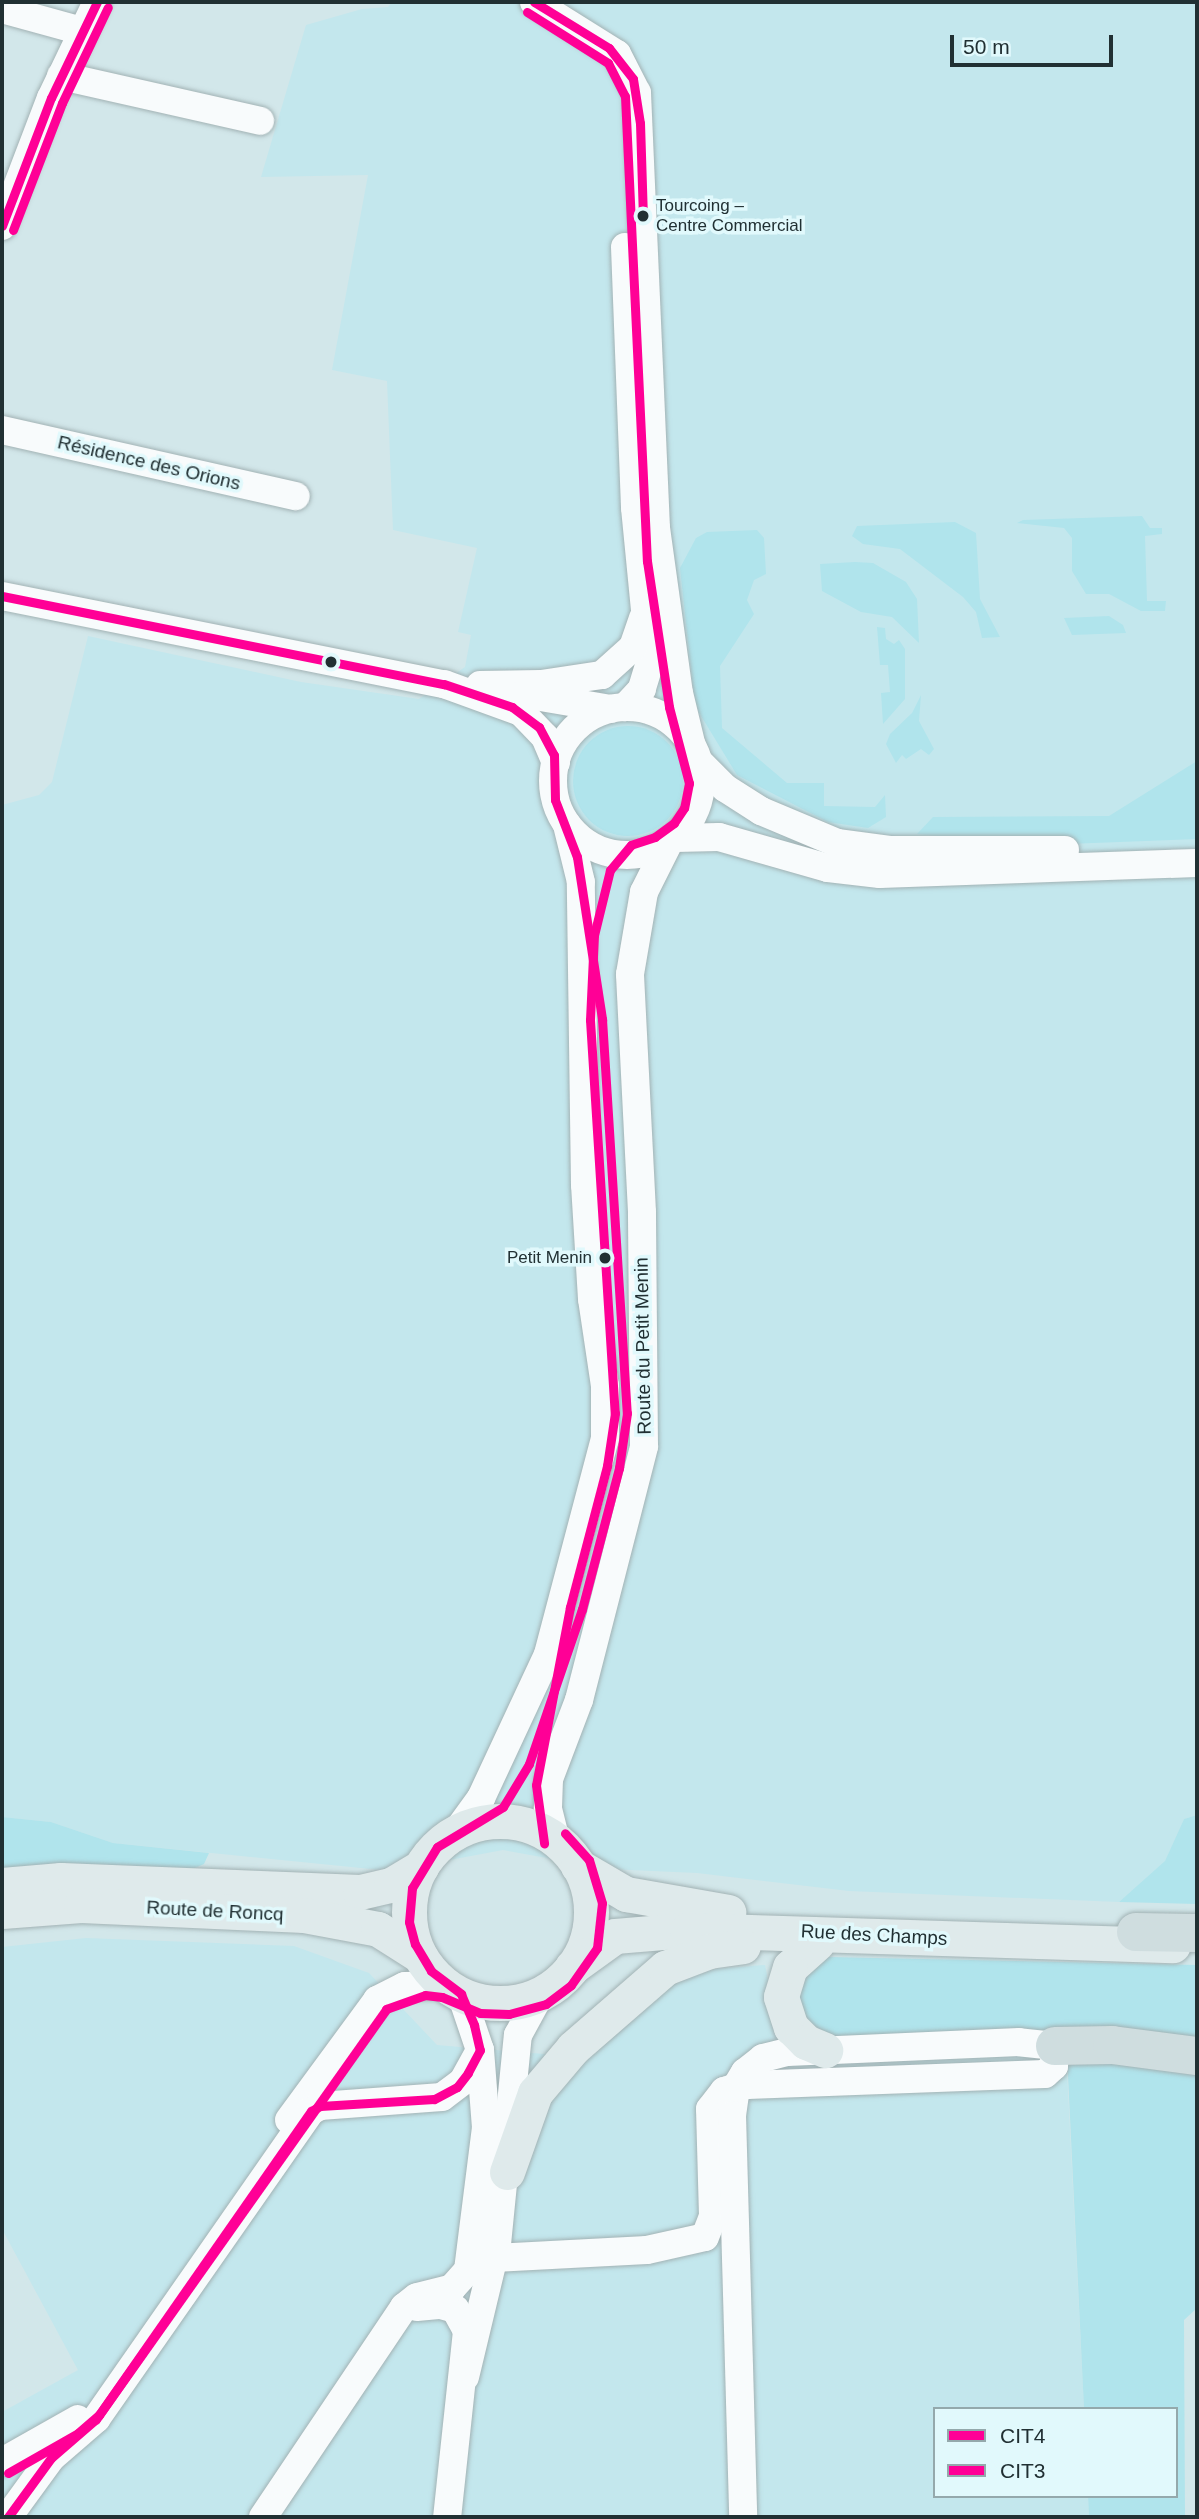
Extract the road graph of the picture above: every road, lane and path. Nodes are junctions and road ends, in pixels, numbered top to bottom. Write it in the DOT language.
graph roads {
  1 [pos="97,2"];
  2 [pos="534,2"];
  3 [pos="2,9"];
  4 [pos="558,18"];
  5 [pos="82,31"];
  6 [pos="61,76"];
  7 [pos="260,121"];
  8 [pos="2,226"];
  9 [pos="2,430"];
  10 [pos="296,496"];
  11 [pos="2,596"];
  12 [pos="645,609"];
  13 [pos="444,684"];
  14 [pos="480,685"];
  15 [pos="618,708"];
  16 [pos="695,752"];
  17 [pos="556,763"];
  18 [pos="567,825"];
  19 [pos="672,841"];
  20 [pos="1197,845"];
  21 [pos="1197,863"];
  22 [pos="457,1832"];
  23 [pos="567,1854"];
  24 [pos="421,1867"];
  25 [pos="2,1885"];
  26 [pos="2,1911"];
  27 [pos="1136,1932"];
  28 [pos="883,1935"];
  29 [pos="1194,1941"];
  30 [pos="817,1942"];
  31 [pos="419,1955"];
  32 [pos="572,1967"];
  33 [pos="453,1989"];
  34 [pos="541,1993"];
  35 [pos="1055,2046"];
  36 [pos="480,2050"];
  37 [pos="825,2050"];
  38 [pos="1197,2056"];
  39 [pos="736,2087"];
  40 [pos="507,2172"];
  41 [pos="647,2250"];
  42 [pos="495,2258"];
  43 [pos="735,2292"];
  44 [pos="399,2316"];
  45 [pos="465,2377"];
  46 [pos="2,2462"];
  47 [pos="8,2517"];
  48 [pos="263,2517"];
  49 [pos="447,2517"];
  50 [pos="743,2517"];
  1 -- 5 [label="street"];
  2 -- 4 [label="street"];
  3 -- 5 [label="street"];
  4 -- 12 [label="street"];
  4 -- 16 [label="street"];
  5 -- 6 [label="street"];
  6 -- 7 [label="street"];
  6 -- 8 [label="street"];
  9 -- 10 [label="street, Résidence des Orions"];
  11 -- 13 [label="street"];
  12 -- 14 [label="street"];
  12 -- 15 [label="street"];
  13 -- 14 [label="street"];
  13 -- 17 [label="street"];
  14 -- 15 [label="street"];
  15 -- 16 [label="street"];
  15 -- 17 [label="street"];
  16 -- 19 [label="street"];
  16 -- 20 [label="street"];
  17 -- 18 [label="street"];
  18 -- 19 [label="street"];
  18 -- 22 [label="street, Route du Petit Menin"];
  19 -- 21 [label="street"];
  19 -- 23 [label="street, Route du Petit Menin"];
  22 -- 23 [label="main road"];
  22 -- 24 [label="main road"];
  23 -- 27 [label="main road, Rue des Champs"];
  23 -- 32 [label="main road"];
  24 -- 25 [label="main road, Route de Roncq"];
  24 -- 31 [label="main road"];
  26 -- 31 [label="main road, Route de Roncq"];
  27 -- 29 [label="highway"];
  28 -- 29 [label="main road, Rue des Champs"];
  28 -- 30 [label="main road"];
  28 -- 32 [label="main road, Rue des Champs"];
  30 -- 37 [label="main road"];
  30 -- 40 [label="main road"];
  31 -- 33 [label="main road"];
  32 -- 34 [label="main road"];
  33 -- 34 [label="main road"];
  33 -- 36 [label="street"];
  33 -- 46 [label="street"];
  34 -- 40 [label="street"];
  35 -- 37 [label="street"];
  35 -- 38 [label="highway"];
  35 -- 39 [label="street"];
  36 -- 44 [label="street"];
  36 -- 47 [label="street"];
  37 -- 39 [label="street"];
  39 -- 41 [label="street"];
  39 -- 43 [label="street"];
  40 -- 42 [label="street"];
  41 -- 42 [label="street"];
  41 -- 43 [label="street"];
  42 -- 45 [label="street"];
  43 -- 50 [label="street"];
  44 -- 45 [label="street"];
  44 -- 48 [label="street"];
  45 -- 49 [label="street"];
}
